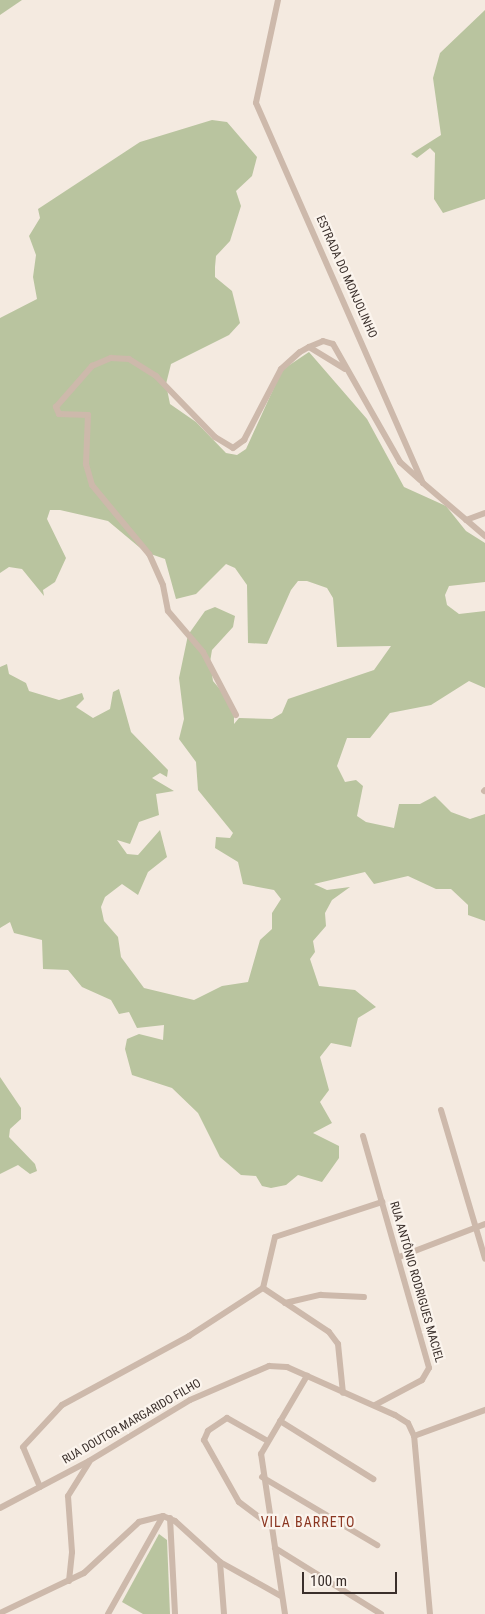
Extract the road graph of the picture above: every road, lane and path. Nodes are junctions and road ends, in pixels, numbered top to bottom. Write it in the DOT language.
graph roads {
  1 [pos="278,0"];
  2 [pos="309,347"];
  3 [pos="345,369"];
  4 [pos="423,483"];
  5 [pos="485,513"];
  6 [pos="466,520"];
  7 [pos="485,536"];
  8 [pos="236,716"];
  9 [pos="442,1110"];
  10 [pos="363,1136"];
  11 [pos="382,1202"];
  12 [pos="485,1224"];
  13 [pos="476,1228"];
  14 [pos="399,1257"];
  15 [pos="485,1259"];
  16 [pos="263,1288"];
  17 [pos="364,1297"];
  18 [pos="285,1303"];
  19 [pos="307,1376"];
  20 [pos="343,1393"];
  21 [pos="375,1406"];
  22 [pos="485,1410"];
  23 [pos="280,1421"];
  24 [pos="414,1436"];
  25 [pos="266,1440"];
  26 [pos="89,1461"];
  27 [pos="262,1477"];
  28 [pos="373,1479"];
  29 [pos="40,1487"];
  30 [pos="0,1508"];
  31 [pos="166,1517"];
  32 [pos="270,1524"];
  33 [pos="377,1545"];
  34 [pos="275,1548"];
  35 [pos="220,1562"];
  36 [pos="69,1581"];
  37 [pos="281,1596"];
  38 [pos="0,1613"];
  39 [pos="108,1614"];
  40 [pos="175,1614"];
  41 [pos="224,1614"];
  42 [pos="285,1614"];
  43 [pos="381,1614"];
  44 [pos="430,1614"];
  1 -- 4 [label="street, ESTRADA DO MONJOLINHO"];
  2 -- 3 [label="street"];
  2 -- 3 [label="street"];
  2 -- 8 [label="street"];
  3 -- 4 [label="street"];
  4 -- 6 [label="street, ESTRADA DO MONJOLINHO"];
  5 -- 6 [label="street"];
  6 -- 7 [label="street, ESTRADA DO MONJOLINHO"];
  9 -- 13 [label="street"];
  10 -- 11 [label="street, RUA ANTÔNIO RODRIGUES MACIEL"];
  11 -- 14 [label="street, RUA ANTÔNIO RODRIGUES MACIEL"];
  11 -- 16 [label="street"];
  12 -- 13 [label="street"];
  13 -- 14 [label="street"];
  13 -- 15 [label="street"];
  14 -- 21 [label="street, RUA ANTÔNIO RODRIGUES MACIEL"];
  16 -- 18 [label="street"];
  16 -- 29 [label="street"];
  17 -- 18 [label="street"];
  18 -- 20 [label="street"];
  19 -- 20 [label="street, RUA DOUTOR MARGARIDO FILHO"];
  19 -- 23 [label="street"];
  19 -- 26 [label="street, RUA DOUTOR MARGARIDO FILHO"];
  20 -- 21 [label="street, RUA DOUTOR MARGARIDO FILHO"];
  21 -- 24 [label="street, RUA DOUTOR MARGARIDO FILHO"];
  22 -- 24 [label="street"];
  23 -- 25 [label="street"];
  23 -- 28 [label="street"];
  24 -- 44 [label="street"];
  25 -- 27 [label="street"];
  25 -- 32 [label="street"];
  26 -- 29 [label="street, RUA DOUTOR MARGARIDO FILHO"];
  26 -- 36 [label="street"];
  27 -- 32 [label="street"];
  27 -- 33 [label="street"];
  29 -- 30 [label="street, RUA DOUTOR MARGARIDO FILHO"];
  31 -- 35 [label="street"];
  31 -- 36 [label="street"];
  31 -- 39 [label="street"];
  31 -- 40 [label="street"];
  32 -- 34 [label="street"];
  34 -- 37 [label="street"];
  34 -- 43 [label="street"];
  35 -- 37 [label="street"];
  35 -- 41 [label="street"];
  36 -- 38 [label="street"];
  37 -- 42 [label="street"];
}
